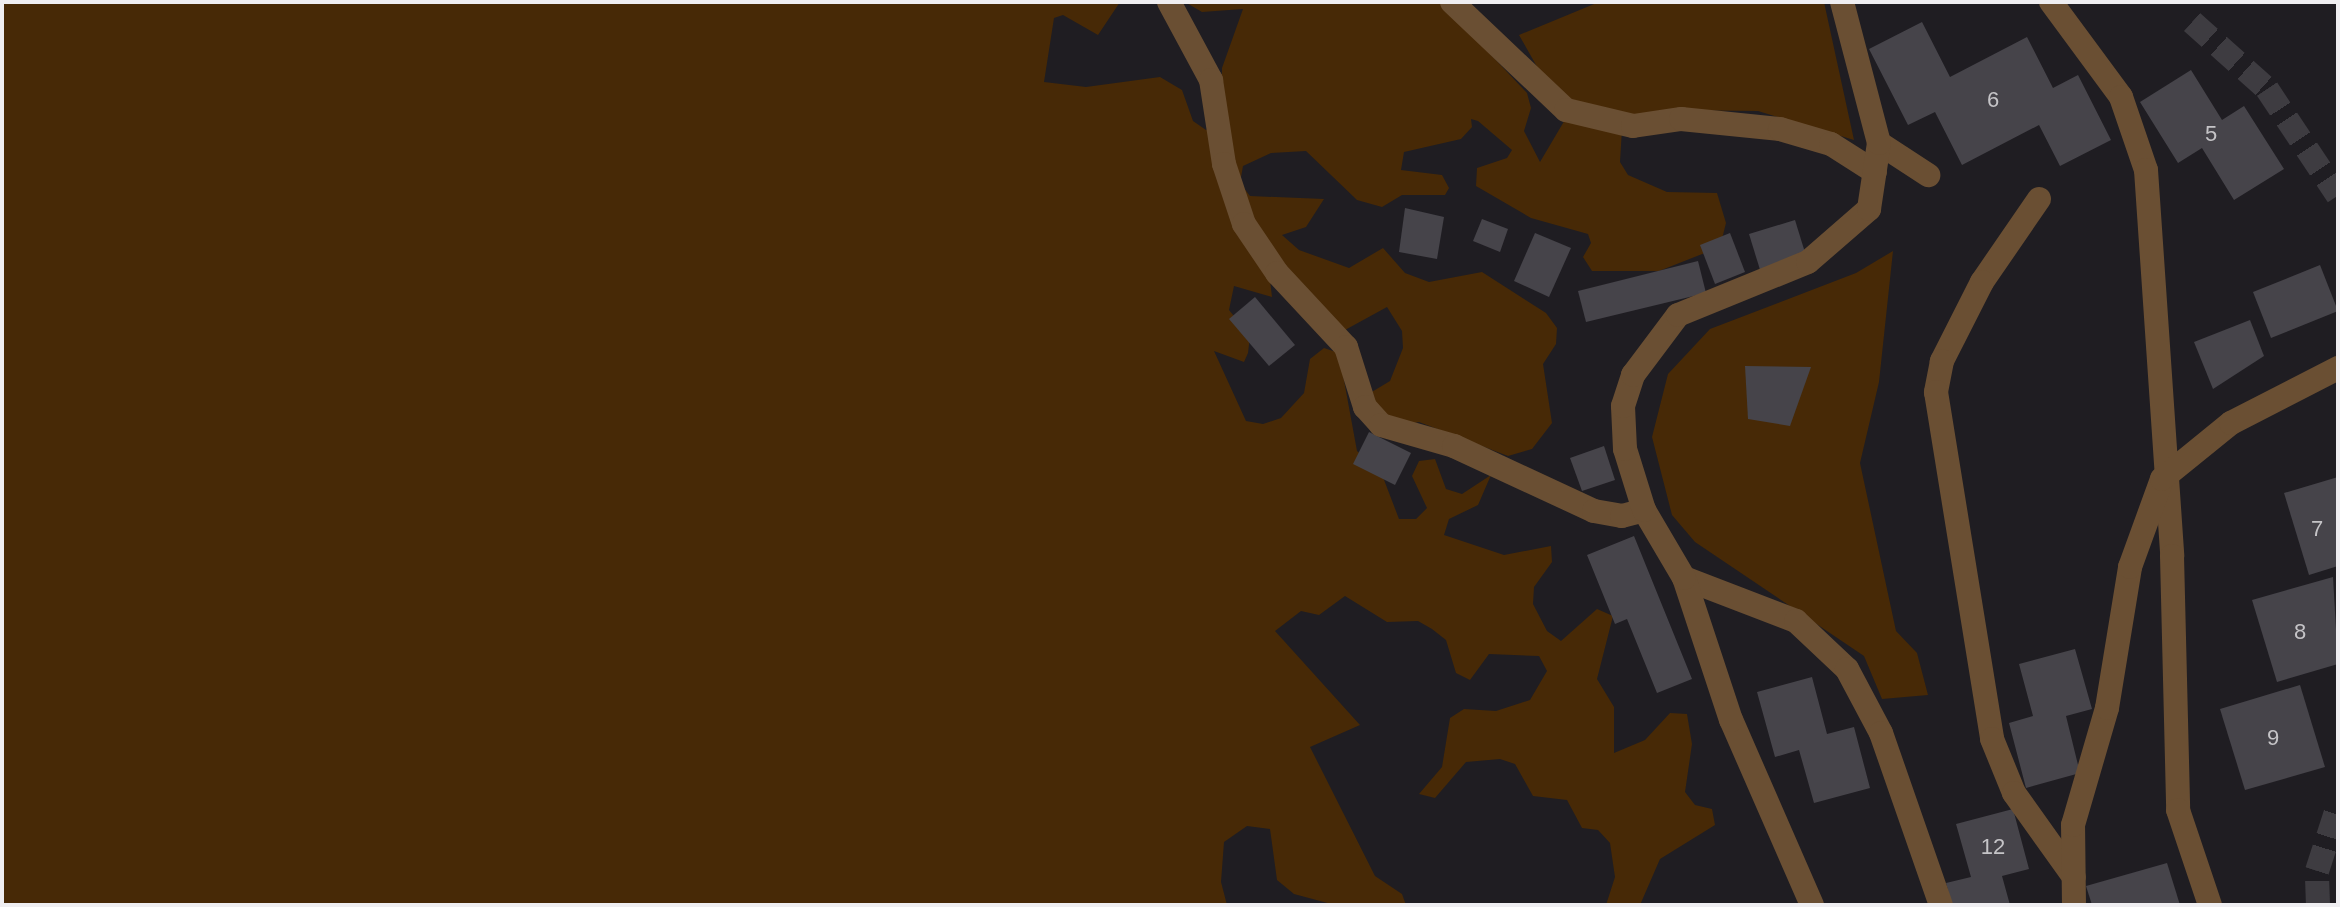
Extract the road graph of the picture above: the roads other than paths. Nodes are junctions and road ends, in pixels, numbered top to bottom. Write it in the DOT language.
graph roads {
  1 [pos="1169,2"];
  2 [pos="1452,2"];
  3 [pos="1842,2"];
  4 [pos="2051,2"];
  5 [pos="1879,143"];
  6 [pos="1875,172"];
  7 [pos="1928,175"];
  8 [pos="2039,199"];
  9 [pos="2338,368"];
  10 [pos="2162,479"];
  11 [pos="1644,510"];
  12 [pos="1684,578"];
  13 [pos="2074,877"];
  14 [pos="1812,905"];
  15 [pos="1941,905"];
  16 [pos="2074,905"];
  17 [pos="2210,905"];
  1 -- 11 [label="street"];
  2 -- 6 [label="street"];
  3 -- 5 [label="street"];
  4 -- 10 [label="street"];
  5 -- 6 [label="street"];
  5 -- 7 [label="street"];
  6 -- 11 [label="street"];
  8 -- 13 [label="street"];
  9 -- 10 [label="street"];
  10 -- 13 [label="street"];
  10 -- 17 [label="street"];
  11 -- 12 [label="street"];
  12 -- 14 [label="street"];
  12 -- 15 [label="street"];
  13 -- 16 [label="street"];
}
